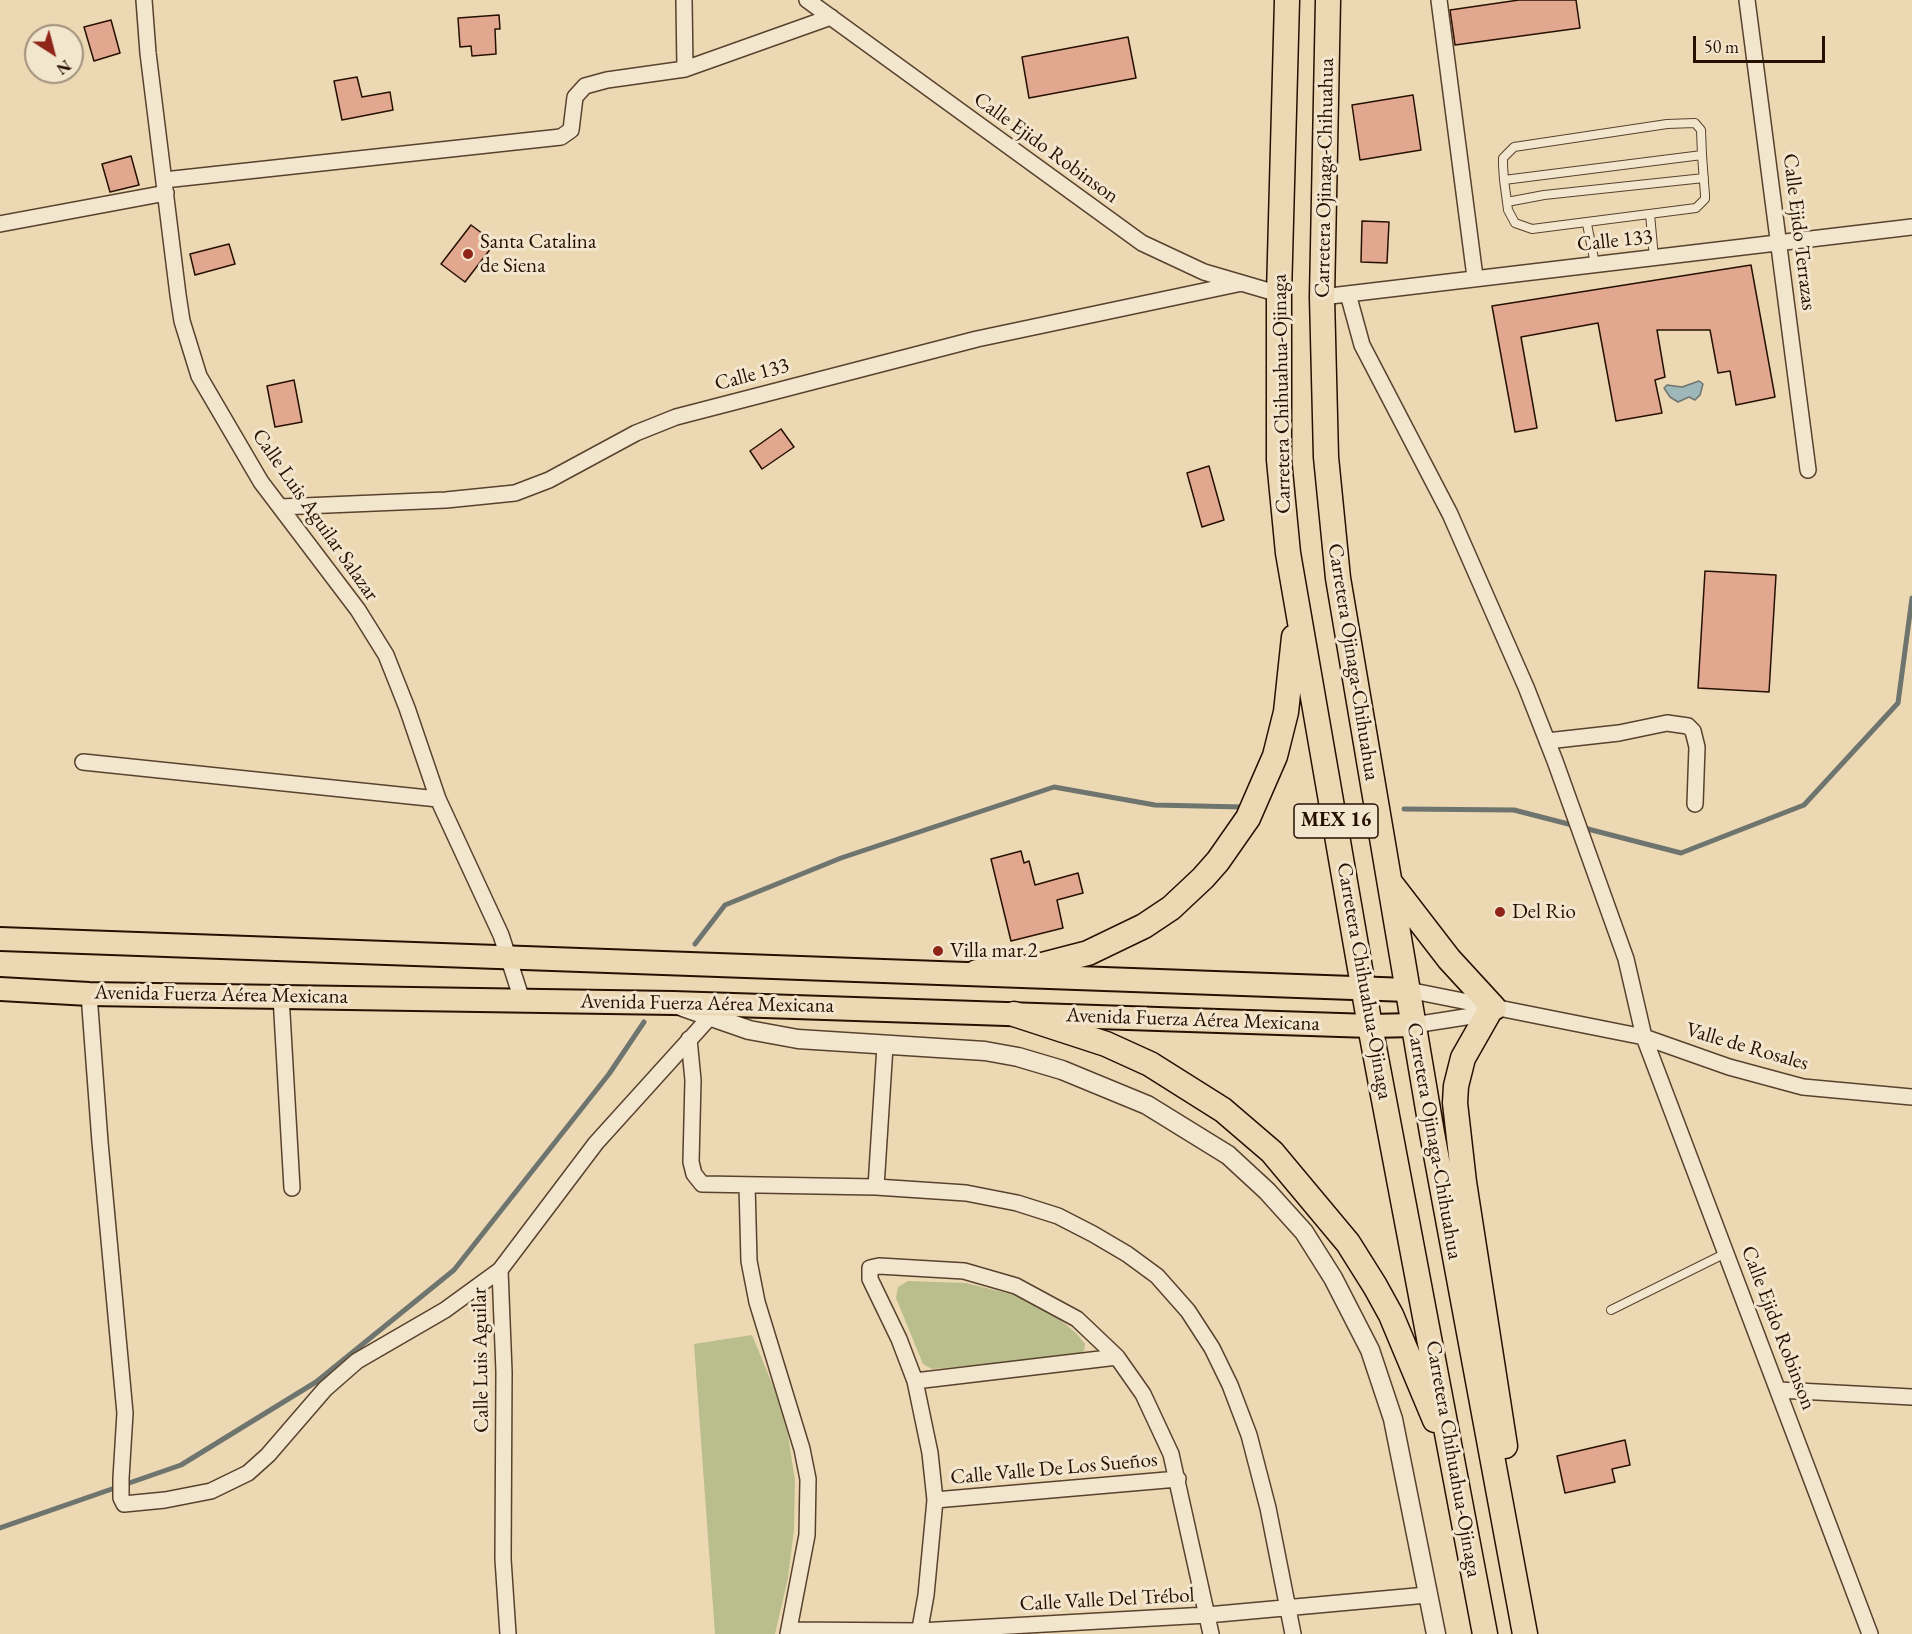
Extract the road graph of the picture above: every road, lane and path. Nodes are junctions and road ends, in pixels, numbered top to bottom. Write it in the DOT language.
graph roads {
  1 [pos="144,0"];
  2 [pos="684,0"];
  3 [pos="807,0"];
  4 [pos="1287,0"];
  5 [pos="1328,0"];
  6 [pos="1439,0"];
  7 [pos="1747,0"];
  8 [pos="831,17"];
  9 [pos="685,69"];
  10 [pos="1702,155"];
  11 [pos="1704,178"];
  12 [pos="1504,180"];
  13 [pos="165,186"];
  14 [pos="1508,202"];
  15 [pos="1650,214"];
  16 [pos="0,224"];
  17 [pos="1587,224"];
  18 [pos="1912,227"];
  19 [pos="1779,244"];
  20 [pos="1654,258"];
  21 [pos="1596,264"];
  22 [pos="1475,277"];
  23 [pos="1242,283"];
  24 [pos="1279,294"];
  25 [pos="1348,294"];
  26 [pos="1322,297"];
  27 [pos="1808,470"];
  28 [pos="280,507"];
  29 [pos="1296,605"];
  30 [pos="1547,741"];
  31 [pos="83,762"];
  32 [pos="438,799"];
  33 [pos="1695,804"];
  34 [pos="1389,882"];
  35 [pos="0,939"];
  36 [pos="509,959"];
  37 [pos="977,972"];
  38 [pos="0,989"];
  39 [pos="1365,990"];
  40 [pos="1408,990"];
  41 [pos="89,994"];
  42 [pos="281,996"];
  43 [pos="522,1000"];
  44 [pos="673,1003"];
  45 [pos="1497,1010"];
  46 [pos="1014,1014"];
  47 [pos="710,1017"];
  48 [pos="1414,1025"];
  49 [pos="1370,1026"];
  50 [pos="1644,1037"];
  51 [pos="689,1039"];
  52 [pos="885,1046"];
  53 [pos="1912,1097"];
  54 [pos="747,1185"];
  55 [pos="876,1187"];
  56 [pos="292,1188"];
  57 [pos="1726,1252"];
  58 [pos="500,1270"];
  59 [pos="1611,1310"];
  60 [pos="1117,1357"];
  61 [pos="915,1381"];
  62 [pos="1479,1388"];
  63 [pos="1779,1390"];
  64 [pos="1441,1396"];
  65 [pos="1912,1397"];
  66 [pos="1454,1470"];
  67 [pos="1178,1479"];
  68 [pos="1497,1486"];
  69 [pos="934,1500"];
  70 [pos="1427,1595"];
  71 [pos="1289,1606"];
  72 [pos="1207,1615"];
  73 [pos="789,1632"];
  74 [pos="920,1633"];
  75 [pos="508,1634"];
  76 [pos="1211,1634"];
  77 [pos="1293,1634"];
  78 [pos="1436,1634"];
  79 [pos="1485,1634"];
  80 [pos="1525,1634"];
  81 [pos="1870,1634"];
  1 -- 13 [label="street, Calle Luis Aguilar Salazar"];
  2 -- 9 [label="street"];
  3 -- 8 [label="street, Calle Ejido Robinson"];
  4 -- 24 [label="highway, Carretera Chihuahua-Ojinaga / MEX 16"];
  5 -- 26 [label="highway, Carretera Ojinaga-Chihuahua / MEX 16"];
  6 -- 22 [label="street"];
  7 -- 19 [label="street, Calle Ejido Terrazas"];
  8 -- 9 [label="street"];
  8 -- 23 [label="street, Calle Ejido Robinson"];
  9 -- 13 [label="street"];
  10 -- 11 [label="lane"];
  10 -- 12 [label="lane"];
  10 -- 12 [label="lane"];
  11 -- 14 [label="lane"];
  11 -- 15 [label="lane"];
  12 -- 14 [label="lane"];
  13 -- 16 [label="street"];
  13 -- 28 [label="street, Calle Luis Aguilar Salazar"];
  14 -- 17 [label="lane"];
  15 -- 17 [label="lane"];
  15 -- 20 [label="lane"];
  17 -- 21 [label="lane"];
  18 -- 19 [label="street, Calle 133"];
  19 -- 20 [label="street, Calle 133"];
  19 -- 27 [label="street, Calle Ejido Terrazas"];
  20 -- 21 [label="street, Calle 133"];
  21 -- 22 [label="street, Calle 133"];
  22 -- 25 [label="street, Calle 133"];
  23 -- 24 [label="street, Calle Ejido Robinson"];
  23 -- 28 [label="street, Calle 133"];
  24 -- 29 [label="highway, Carretera Chihuahua-Ojinaga / MEX 16"];
  25 -- 26 [label="street, Calle 133"];
  25 -- 30 [label="street, Calle Ejido Robinson"];
  26 -- 34 [label="highway, Carretera Ojinaga-Chihuahua / MEX 16"];
  28 -- 32 [label="street, Calle Luis Aguilar Salazar"];
  29 -- 37 [label="highway"];
  29 -- 39 [label="highway, Carretera Chihuahua-Ojinaga / MEX 16"];
  30 -- 33 [label="street"];
  30 -- 50 [label="street, Calle Ejido Robinson"];
  31 -- 32 [label="street"];
  32 -- 36 [label="street, Calle Luis Aguilar Salazar"];
  34 -- 40 [label="highway, Carretera Ojinaga-Chihuahua / MEX 16"];
  34 -- 45 [label="highway"];
  35 -- 36 [label="main road, Avenida Fuerza Aérea Mexicana"];
  36 -- 37 [label="main road, Avenida Fuerza Aérea Mexicana"];
  36 -- 43 [label="street, Calle Luis Aguilar Salazar"];
  37 -- 39 [label="main road, Avenida Fuerza Aérea Mexicana"];
  38 -- 41 [label="main road, Avenida Fuerza Aérea Mexicana"];
  39 -- 40 [label="main road, Avenida Fuerza Aérea Mexicana"];
  39 -- 49 [label="highway, Carretera Chihuahua-Ojinaga / MEX 16"];
  40 -- 45 [label="street, Valle de Rosales"];
  40 -- 48 [label="highway, Carretera Ojinaga-Chihuahua / MEX 16"];
  41 -- 42 [label="main road, Avenida Fuerza Aérea Mexicana"];
  41 -- 58 [label="street"];
  42 -- 43 [label="main road, Avenida Fuerza Aérea Mexicana"];
  42 -- 56 [label="street"];
  43 -- 44 [label="main road, Avenida Fuerza Aérea Mexicana"];
  44 -- 46 [label="main road, Avenida Fuerza Aérea Mexicana"];
  44 -- 47 [label="street"];
  45 -- 48 [label="street"];
  45 -- 50 [label="street, Valle de Rosales"];
  45 -- 68 [label="highway"];
  46 -- 49 [label="main road, Avenida Fuerza Aérea Mexicana"];
  46 -- 66 [label="highway"];
  47 -- 51 [label="street, Calle Luis Aguilar"];
  47 -- 52 [label="street"];
  48 -- 49 [label="main road, Avenida Fuerza Aérea Mexicana"];
  48 -- 62 [label="highway, Carretera Ojinaga-Chihuahua / MEX 16"];
  49 -- 64 [label="highway, Carretera Chihuahua-Ojinaga / MEX 16"];
  50 -- 53 [label="street, Valle de Rosales"];
  50 -- 57 [label="street, Calle Ejido Robinson"];
  51 -- 54 [label="street"];
  51 -- 58 [label="street, Calle Luis Aguilar"];
  52 -- 55 [label="street"];
  52 -- 70 [label="street"];
  54 -- 55 [label="street"];
  54 -- 73 [label="street"];
  55 -- 71 [label="street"];
  57 -- 59 [label="lane"];
  57 -- 63 [label="street, Calle Ejido Robinson"];
  58 -- 75 [label="street, Calle Luis Aguilar"];
  60 -- 61 [label="street"];
  60 -- 61 [label="street"];
  60 -- 67 [label="street"];
  61 -- 69 [label="street"];
  62 -- 64 [label="highway"];
  62 -- 68 [label="highway, Carretera Ojinaga-Chihuahua / MEX 16"];
  63 -- 65 [label="street"];
  63 -- 81 [label="street, Calle Ejido Robinson"];
  64 -- 66 [label="highway, Carretera Chihuahua-Ojinaga / MEX 16"];
  66 -- 79 [label="highway, Carretera Chihuahua-Ojinaga / MEX 16"];
  67 -- 69 [label="street, Calle Valle De Los Sueños"];
  67 -- 72 [label="street"];
  68 -- 80 [label="highway, Carretera Ojinaga-Chihuahua / MEX 16"];
  69 -- 74 [label="street"];
  70 -- 71 [label="street, Calle Valle Del Trébol"];
  70 -- 78 [label="street"];
  71 -- 72 [label="street, Calle Valle Del Trébol"];
  71 -- 77 [label="street"];
  72 -- 74 [label="street, Calle Valle Del Trébol"];
  72 -- 76 [label="street"];
  73 -- 74 [label="street, Calle Valle Del Trébol"];
}
